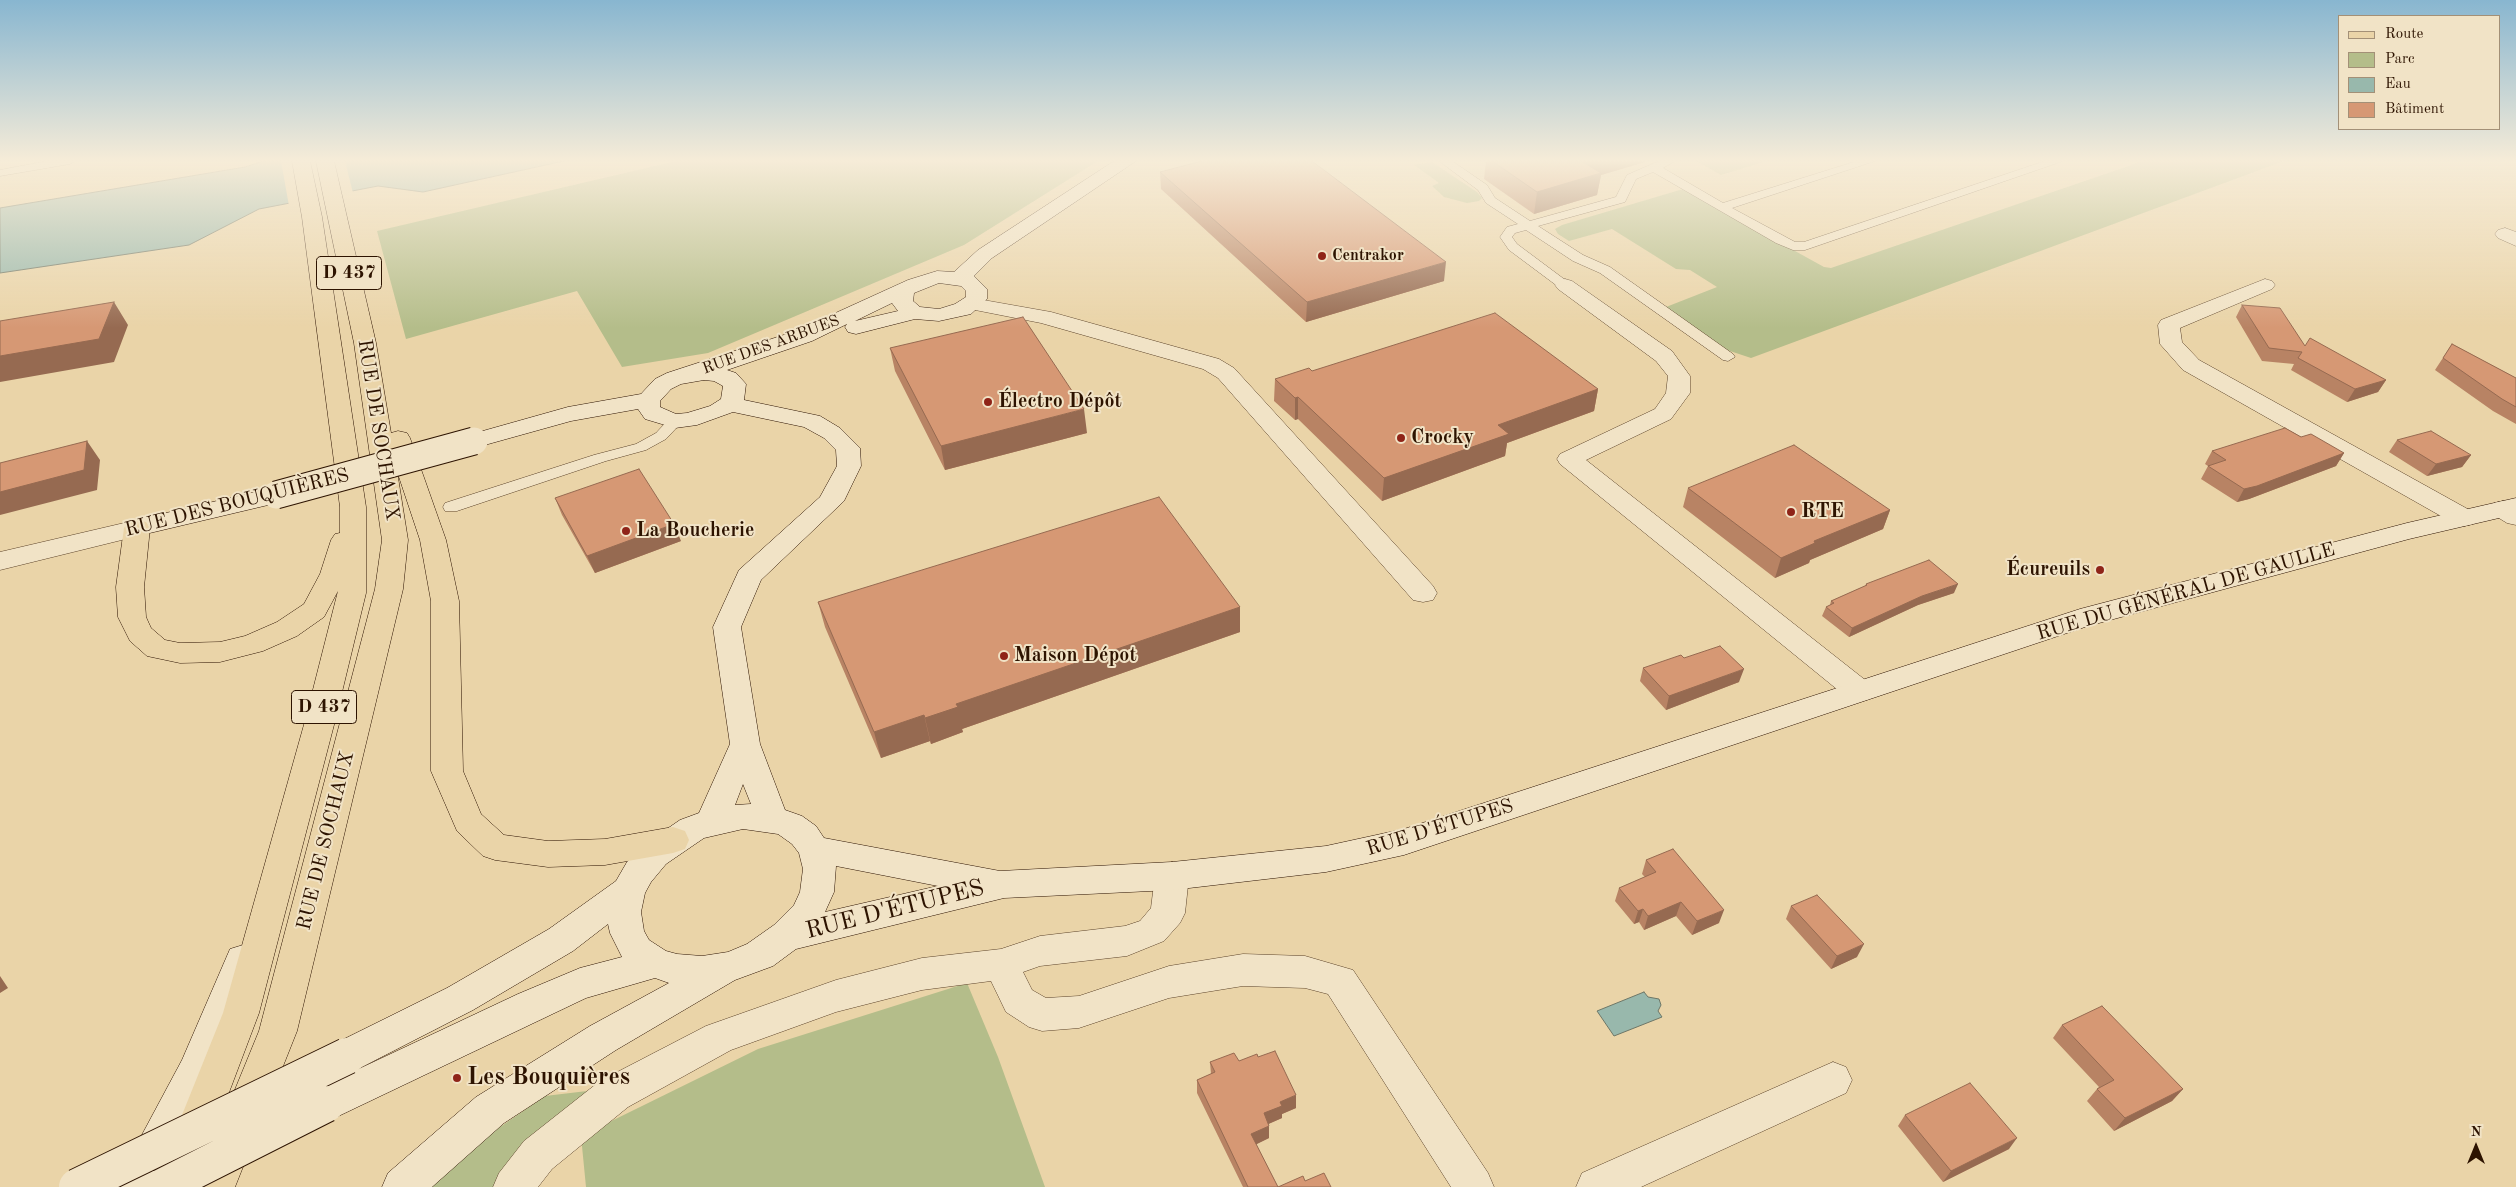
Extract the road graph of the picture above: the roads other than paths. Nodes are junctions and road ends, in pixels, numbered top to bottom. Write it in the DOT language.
graph roads {
  1 [pos="323,216"];
  2 [pos="325,216"];
  3 [pos="1042,216"];
  4 [pos="1515,216"];
  5 [pos="1559,216"];
  6 [pos="1739,216"];
  7 [pos="1893,216"];
  8 [pos="1528,225"];
  9 [pos="960,278"];
  10 [pos="1565,285"];
  11 [pos="2265,285"];
  12 [pos="907,289"];
  13 [pos="972,304"];
  14 [pos="915,313"];
  15 [pos="365,343"];
  16 [pos="1728,357"];
  17 [pos="690,375"];
  18 [pos="732,394"];
  19 [pos="649,400"];
  20 [pos="675,421"];
  21 [pos="354,507"];
  22 [pos="451,507"];
  23 [pos="2512,511"];
  24 [pos="2464,518"];
  25 [pos="137,528"];
  26 [pos="0,561"];
  27 [pos="1423,593"];
  28 [pos="1860,691"];
  29 [pos="745,744"];
  30 [pos="772,819"];
  31 [pos="711,822"];
  32 [pos="673,840"];
  33 [pos="814,849"];
  34 [pos="280,870"];
  35 [pos="1172,876"];
  36 [pos="1004,884"];
  37 [pos="628,891"];
  38 [pos="786,936"];
  39 [pos="655,963"];
  40 [pos="1001,964"];
  41 [pos="729,967"];
  42 [pos="1833,1080"];
  43 [pos="77,1187"];
  44 [pos="134,1187"];
  45 [pos="162,1187"];
  46 [pos="170,1187"];
  47 [pos="215,1187"];
  48 [pos="402,1187"];
  49 [pos="513,1187"];
  50 [pos="1474,1187"];
  51 [pos="1596,1187"];
  1 -- 21 [label="main road, RUE DE SOCHAUX / D 437"];
  2 -- 15 [label="main road, RUE DE SOCHAUX / D 437"];
  3 -- 9 [label="main road"];
  4 -- 8 [label="lane"];
  5 -- 8 [label="lane"];
  6 -- 7 [label="lane"];
  8 -- 10 [label="lane"];
  8 -- 16 [label="lane"];
  9 -- 12 [label="main road, RUE DES ARBUES"];
  9 -- 13 [label="main road"];
  10 -- 28 [label="main road"];
  11 -- 24 [label="main road"];
  12 -- 14 [label="main road"];
  12 -- 17 [label="main road, RUE DES ARBUES"];
  13 -- 14 [label="main road, RUE DES ARBUES"];
  13 -- 27 [label="main road"];
  14 -- 18 [label="main road, RUE DES ARBUES"];
  15 -- 32 [label="main road"];
  15 -- 47 [label="main road, RUE DE SOCHAUX / D 437"];
  17 -- 18 [label="main road"];
  17 -- 19 [label="main road, RUE DES ARBUES"];
  18 -- 20 [label="main road, RUE DES ARBUES"];
  18 -- 29 [label="main road"];
  19 -- 20 [label="main road"];
  19 -- 25 [label="main road, RUE DES BOUQUIÈRES, bridge"];
  20 -- 22 [label="lane"];
  21 -- 25 [label="main road"];
  21 -- 34 [label="main road, RUE DE SOCHAUX / D 437"];
  23 -- 24 [label="main road, RUE DU GÉNÉRAL DE GAULLE"];
  24 -- 28 [label="main road, RUE DU GÉNÉRAL DE GAULLE"];
  25 -- 26 [label="main road, RUE DES BOUQUIÈRES"];
  28 -- 35 [label="main road, RUE D'ÉTUPES"];
  29 -- 30 [label="main road"];
  29 -- 31 [label="main road"];
  30 -- 31 [label="main road"];
  30 -- 33 [label="main road"];
  31 -- 32 [label="main road"];
  32 -- 37 [label="main road"];
  33 -- 36 [label="main road, RUE D'ÉTUPES"];
  33 -- 38 [label="main road"];
  34 -- 44 [label="main road"];
  34 -- 46 [label="main road, RUE DE SOCHAUX / D 437"];
  35 -- 36 [label="main road, RUE D'ÉTUPES"];
  35 -- 40 [label="main road"];
  36 -- 38 [label="main road, RUE D'ÉTUPES"];
  37 -- 39 [label="main road"];
  37 -- 43 [label="main road, bridge"];
  38 -- 41 [label="main road"];
  39 -- 41 [label="main road"];
  39 -- 45 [label="main road, bridge"];
  40 -- 49 [label="main road"];
  40 -- 50 [label="main road"];
  41 -- 48 [label="main road"];
  42 -- 51 [label="main road"];
}
